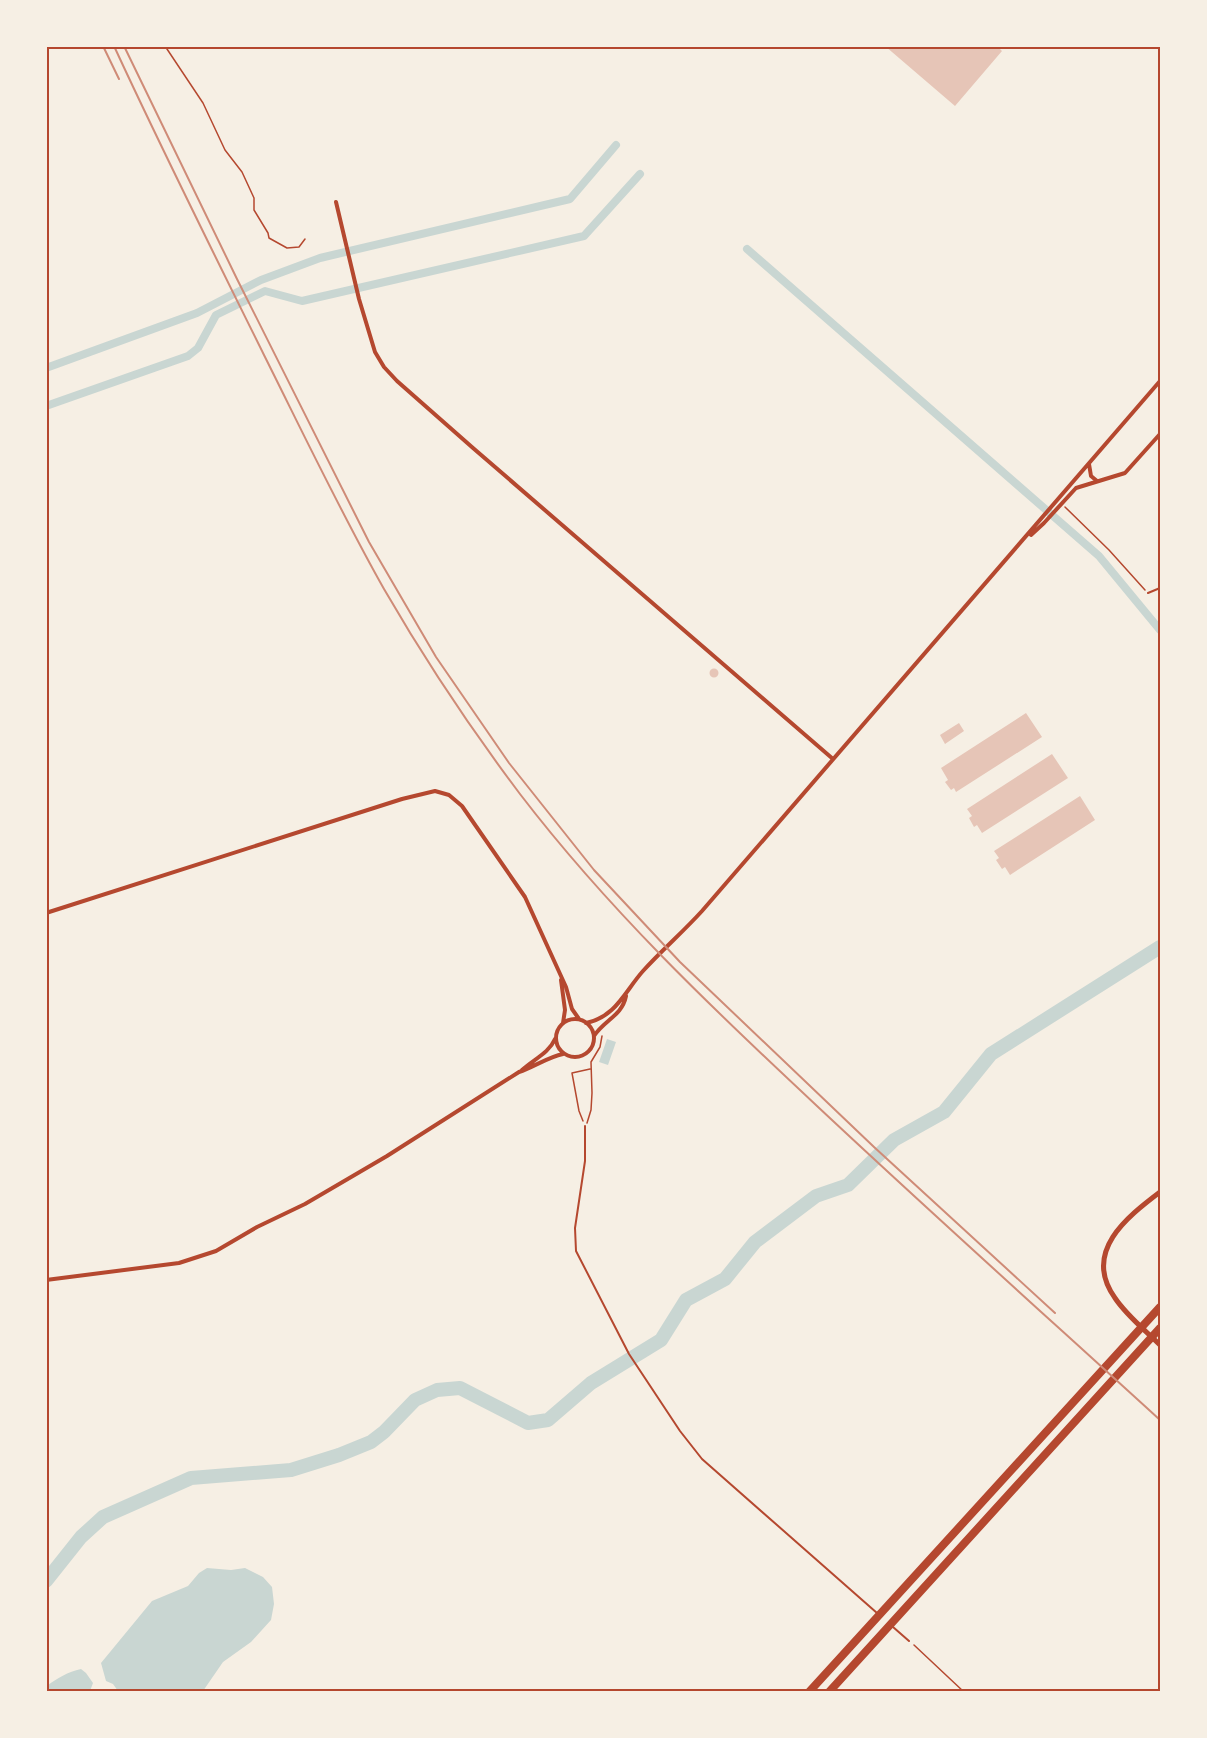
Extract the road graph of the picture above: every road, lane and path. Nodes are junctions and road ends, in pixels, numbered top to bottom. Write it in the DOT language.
graph roads {
  1 [pos="165,47"];
  2 [pos="336,202"];
  3 [pos="304,239"];
  4 [pos="1161,381"];
  5 [pos="1161,434"];
  6 [pos="1089,463"];
  7 [pos="1097,481"];
  8 [pos="1060,504"];
  9 [pos="1028,537"];
  10 [pos="1161,588"];
  11 [pos="1148,592"];
  12 [pos="833,759"];
  13 [pos="46,913"];
  14 [pos="561,979"];
  15 [pos="626,995"];
  16 [pos="579,1019"];
  17 [pos="562,1023"];
  18 [pos="586,1023"];
  19 [pos="603,1033"];
  20 [pos="594,1036"];
  21 [pos="555,1039"];
  22 [pos="563,1054"];
  23 [pos="591,1069"];
  24 [pos="519,1072"];
  25 [pos="585,1126"];
  26 [pos="1161,1192"];
  27 [pos="46,1280"];
  28 [pos="1160,1307"];
  29 [pos="1161,1328"];
  30 [pos="1161,1345"];
  31 [pos="909,1641"];
  32 [pos="809,1692"];
  33 [pos="829,1692"];
  34 [pos="964,1692"];
  1 -- 3 [label="path"];
  2 -- 12 [label="street"];
  4 -- 6 [label="street"];
  5 -- 7 [label="street"];
  6 -- 7 [label="street"];
  6 -- 9 [label="street"];
  7 -- 8 [label="street"];
  8 -- 9 [label="street"];
  8 -- 11 [label="path"];
  9 -- 12 [label="street"];
  10 -- 11 [label="lane"];
  12 -- 15 [label="street"];
  13 -- 14 [label="street"];
  14 -- 16 [label="street"];
  14 -- 17 [label="street"];
  15 -- 18 [label="street"];
  15 -- 20 [label="street"];
  16 -- 17 [label="street"];
  16 -- 18 [label="street"];
  17 -- 21 [label="street"];
  18 -- 20 [label="street"];
  19 -- 23 [label="path"];
  20 -- 22 [label="street"];
  21 -- 22 [label="street"];
  21 -- 24 [label="street"];
  22 -- 24 [label="street"];
  23 -- 25 [label="path"];
  23 -- 25 [label="path"];
  24 -- 27 [label="street"];
  25 -- 31 [label="lane"];
  26 -- 30 [label="street"];
  28 -- 32 [label="highway"];
  29 -- 33 [label="highway"];
  31 -- 34 [label="path"];
}
